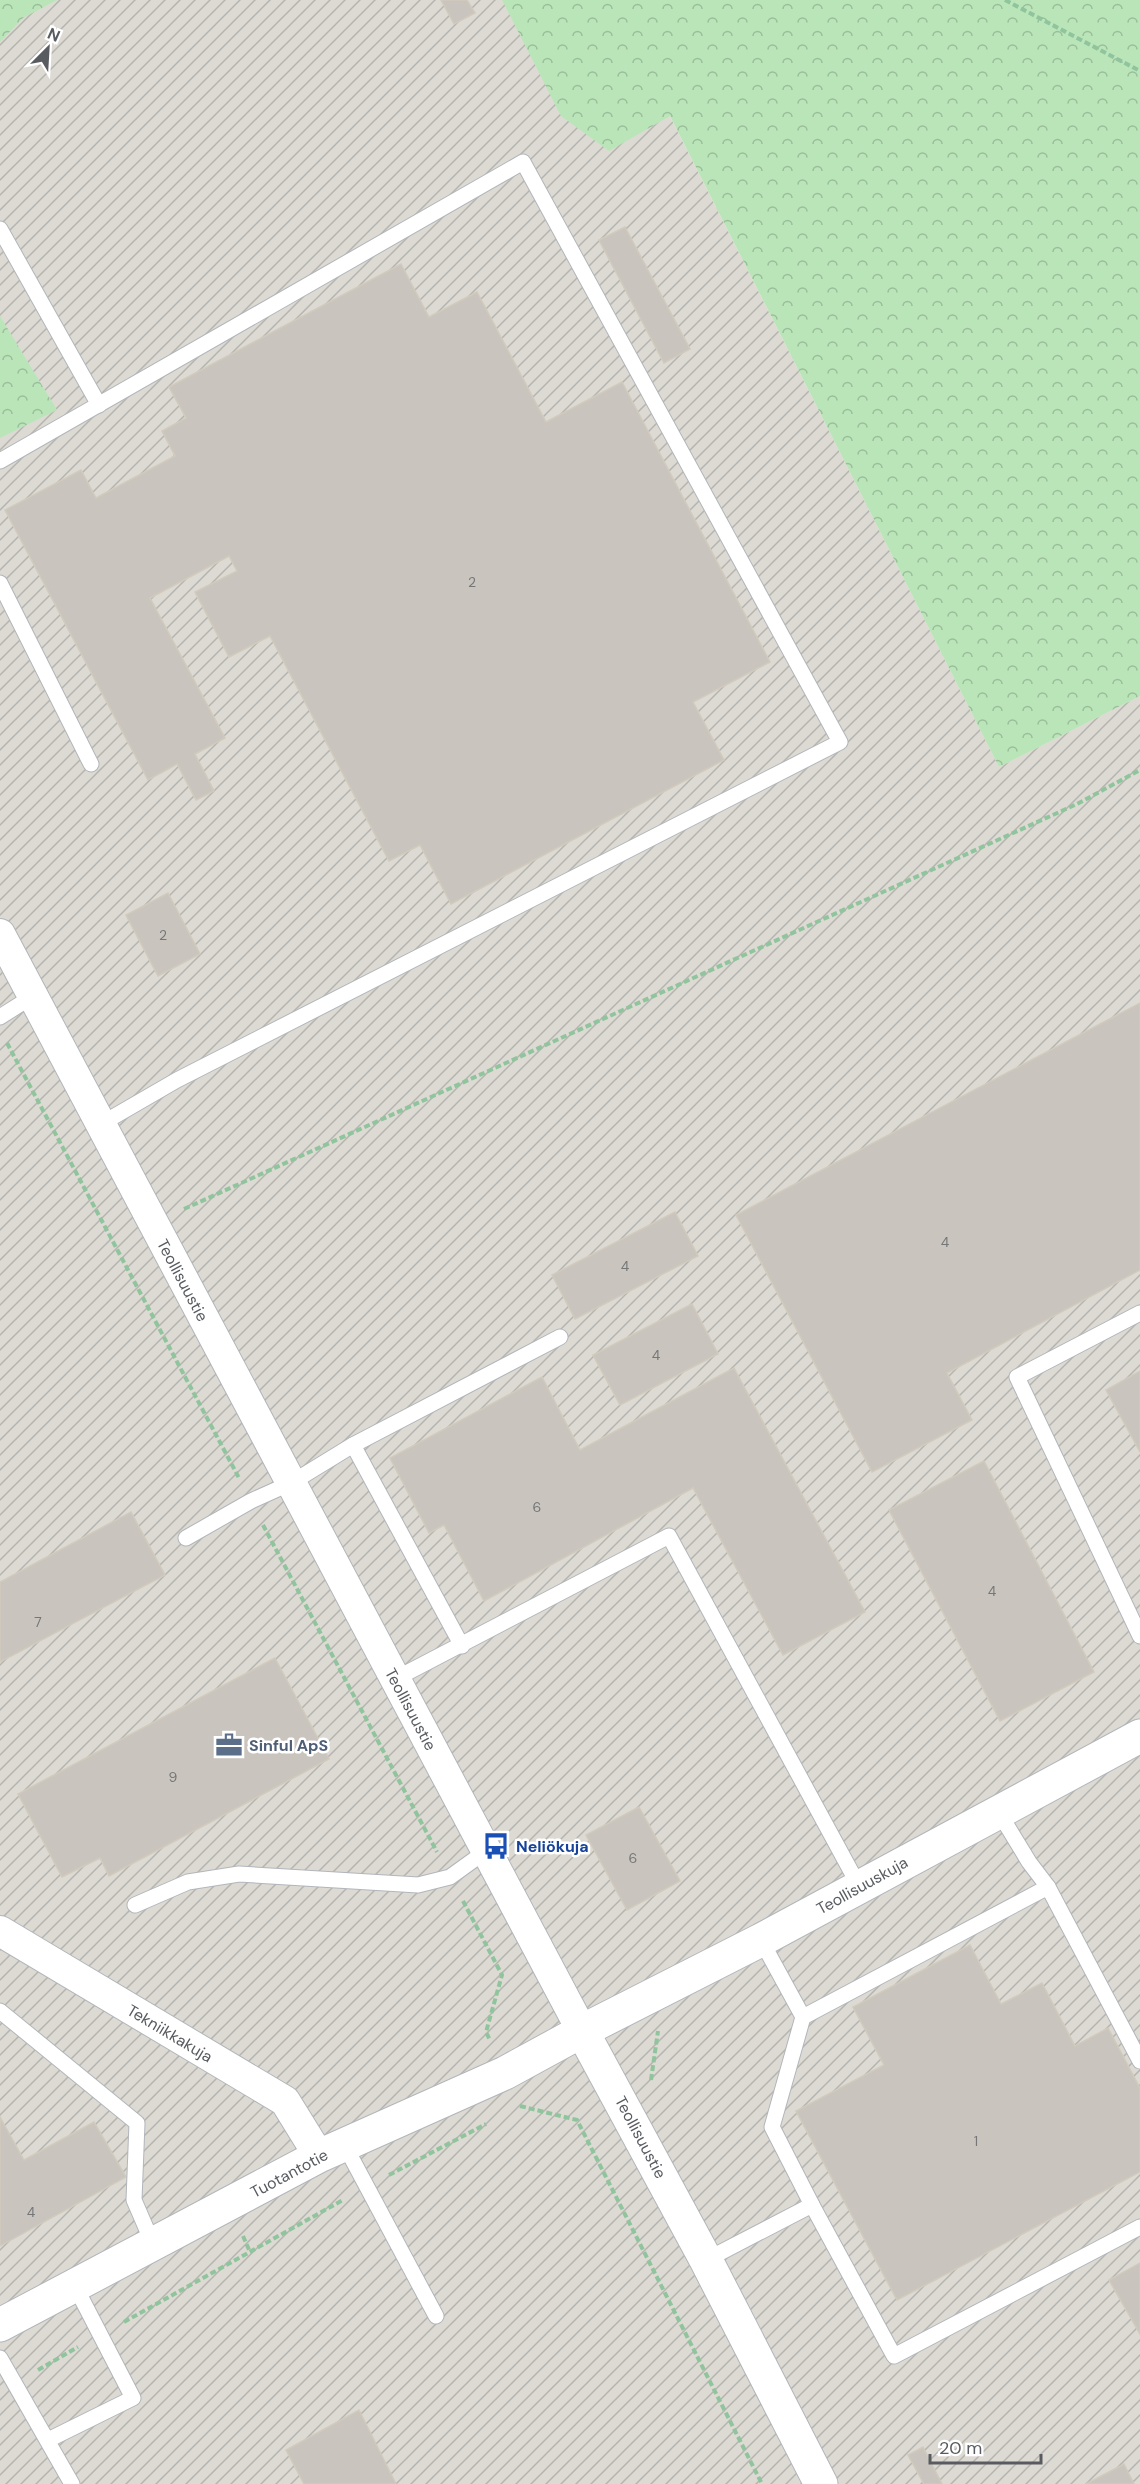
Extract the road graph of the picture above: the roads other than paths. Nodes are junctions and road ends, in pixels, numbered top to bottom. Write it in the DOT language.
graph roads {
  1 [pos="0,229"];
  2 [pos="99,405"];
  3 [pos="0,461"];
  4 [pos="0,583"];
  5 [pos="91,764"];
  6 [pos="0,934"];
  7 [pos="33,996"];
  8 [pos="0,1017"];
  9 [pos="100,1124"];
  10 [pos="1140,1313"];
  11 [pos="560,1337"];
  12 [pos="353,1445"];
  13 [pos="291,1483"];
  14 [pos="186,1538"];
  15 [pos="1140,1636"];
  16 [pos="462,1646"];
  17 [pos="395,1679"];
  18 [pos="1140,1736"];
  19 [pos="998,1811"];
  20 [pos="486,1851"];
  21 [pos="859,1886"];
  22 [pos="1048,1887"];
  23 [pos="135,1905"];
  24 [pos="0,1931"];
  25 [pos="761,1940"];
  26 [pos="0,2011"];
  27 [pos="803,2018"];
  28 [pos="582,2031"];
  29 [pos="1140,2061"];
  30 [pos="331,2150"];
  31 [pos="812,2205"];
  32 [pos="1140,2227"];
  33 [pos="153,2244"];
  34 [pos="706,2260"];
  35 [pos="74,2284"];
  36 [pos="436,2316"];
  37 [pos="0,2325"];
  38 [pos="0,2358"];
  39 [pos="48,2440"];
  40 [pos="72,2484"];
  41 [pos="821,2484"];
  1 -- 2 [label="lane"];
  2 -- 3 [label="lane"];
  2 -- 9 [label="lane"];
  4 -- 5 [label="lane"];
  6 -- 7 [label="street, Teollisuustie"];
  7 -- 8 [label="lane"];
  7 -- 9 [label="street, Teollisuustie"];
  9 -- 13 [label="street, Teollisuustie"];
  10 -- 15 [label="lane"];
  11 -- 12 [label="lane"];
  12 -- 13 [label="lane"];
  12 -- 16 [label="lane"];
  13 -- 14 [label="lane"];
  13 -- 17 [label="street, Teollisuustie"];
  16 -- 17 [label="lane"];
  16 -- 21 [label="lane"];
  17 -- 20 [label="street, Teollisuustie"];
  18 -- 19 [label="street, Teollisuuskuja"];
  19 -- 21 [label="street, Teollisuuskuja"];
  19 -- 22 [label="lane"];
  20 -- 23 [label="lane"];
  20 -- 28 [label="street, Teollisuustie"];
  21 -- 25 [label="street, Teollisuuskuja"];
  22 -- 27 [label="lane"];
  22 -- 29 [label="lane"];
  24 -- 30 [label="street, Tekniikkakuja"];
  25 -- 27 [label="lane"];
  25 -- 28 [label="street, Teollisuuskuja"];
  26 -- 33 [label="lane"];
  27 -- 31 [label="lane"];
  28 -- 30 [label="street, Tuotantotie"];
  28 -- 34 [label="street, Teollisuustie"];
  30 -- 33 [label="street, Tuotantotie"];
  30 -- 36 [label="lane"];
  31 -- 32 [label="lane"];
  31 -- 34 [label="lane"];
  33 -- 35 [label="street, Tuotantotie"];
  34 -- 41 [label="street, Teollisuustie"];
  35 -- 37 [label="street, Tuotantotie"];
  35 -- 39 [label="lane"];
  38 -- 39 [label="lane"];
  39 -- 40 [label="lane"];
}
